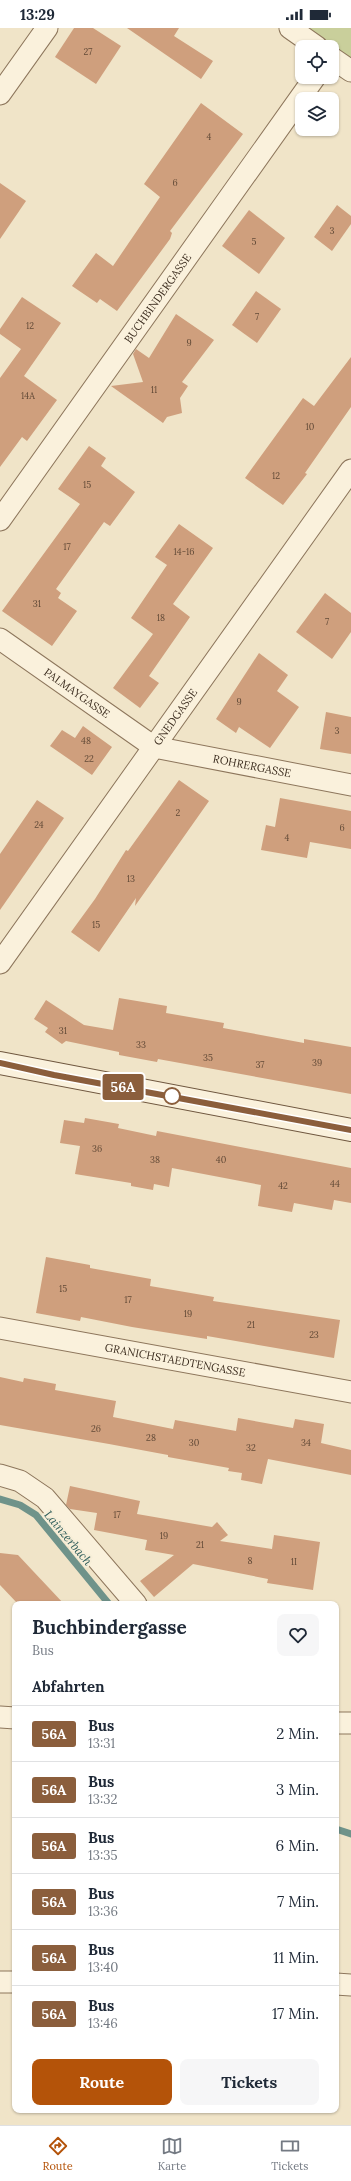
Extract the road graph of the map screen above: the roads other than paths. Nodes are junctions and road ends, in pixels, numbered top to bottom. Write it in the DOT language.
graph roads {
  1 [pos="47,28"];
  2 [pos="290,28"];
  3 [pos="307,40"];
  4 [pos="339,63"];
  5 [pos="351,71"];
  6 [pos="310,84"];
  7 [pos="0,94"];
  8 [pos="351,470"];
  9 [pos="344,493"];
  10 [pos="0,520"];
  11 [pos="0,639"];
  12 [pos="154,747"];
  13 [pos="351,785"];
  14 [pos="0,963"];
  15 [pos="0,1063"];
  16 [pos="351,1130"];
  17 [pos="0,1328"];
  18 [pos="351,1392"];
  19 [pos="0,1475"];
  20 [pos="133,1601"];
  21 [pos="0,1716"];
  22 [pos="12,1718"];
  23 [pos="339,1723"];
  24 [pos="351,1723"];
  25 [pos="0,1982"];
  26 [pos="12,1982"];
  27 [pos="339,1984"];
  28 [pos="351,1985"];
  1 -- 7 [label="street"];
  2 -- 3 [label="street"];
  4 -- 5 [label="street"];
  6 -- 10 [label="street, BUCHBINDERGASSE"];
  8 -- 9 [label="street, GNEDGASSE"];
  9 -- 12 [label="street, GNEDGASSE"];
  11 -- 12 [label="street, PALMAYGASSE"];
  12 -- 13 [label="street, ROHRERGASSE"];
  12 -- 14 [label="street, GNEDGASSE"];
  15 -- 16 [label="street"];
  17 -- 18 [label="street, GRANICHSTAEDTENGASSE"];
  19 -- 20 [label="street"];
  21 -- 22 [label="street"];
  23 -- 24 [label="street"];
  25 -- 26 [label="street"];
  27 -- 28 [label="street"];
}
